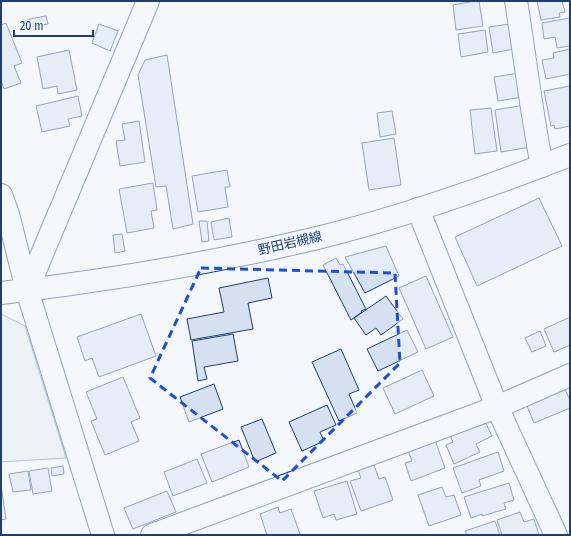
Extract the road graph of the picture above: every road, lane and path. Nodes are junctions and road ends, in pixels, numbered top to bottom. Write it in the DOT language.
graph roads {
  1 [pos="148,1"];
  2 [pos="516,1"];
  3 [pos="570,155"];
  4 [pos="542,166"];
  5 [pos="1,195"];
  6 [pos="418,209"];
  7 [pos="27,290"];
  8 [pos="1,293"];
  9 [pos="570,375"];
  10 [pos="497,407"];
  11 [pos="103,535"];
  12 [pos="152,535"];
  13 [pos="556,535"];
  1 -- 7 [label="street"];
  2 -- 4 [label="street"];
  3 -- 4 [label="street, 野田岩槻線"];
  4 -- 6 [label="street, 野田岩槻線"];
  5 -- 7 [label="street"];
  6 -- 7 [label="street, 野田岩槻線"];
  6 -- 10 [label="street"];
  7 -- 8 [label="street, 野田岩槻線"];
  7 -- 11 [label="street"];
  9 -- 10 [label="street"];
  10 -- 12 [label="street"];
  10 -- 13 [label="street"];
}
